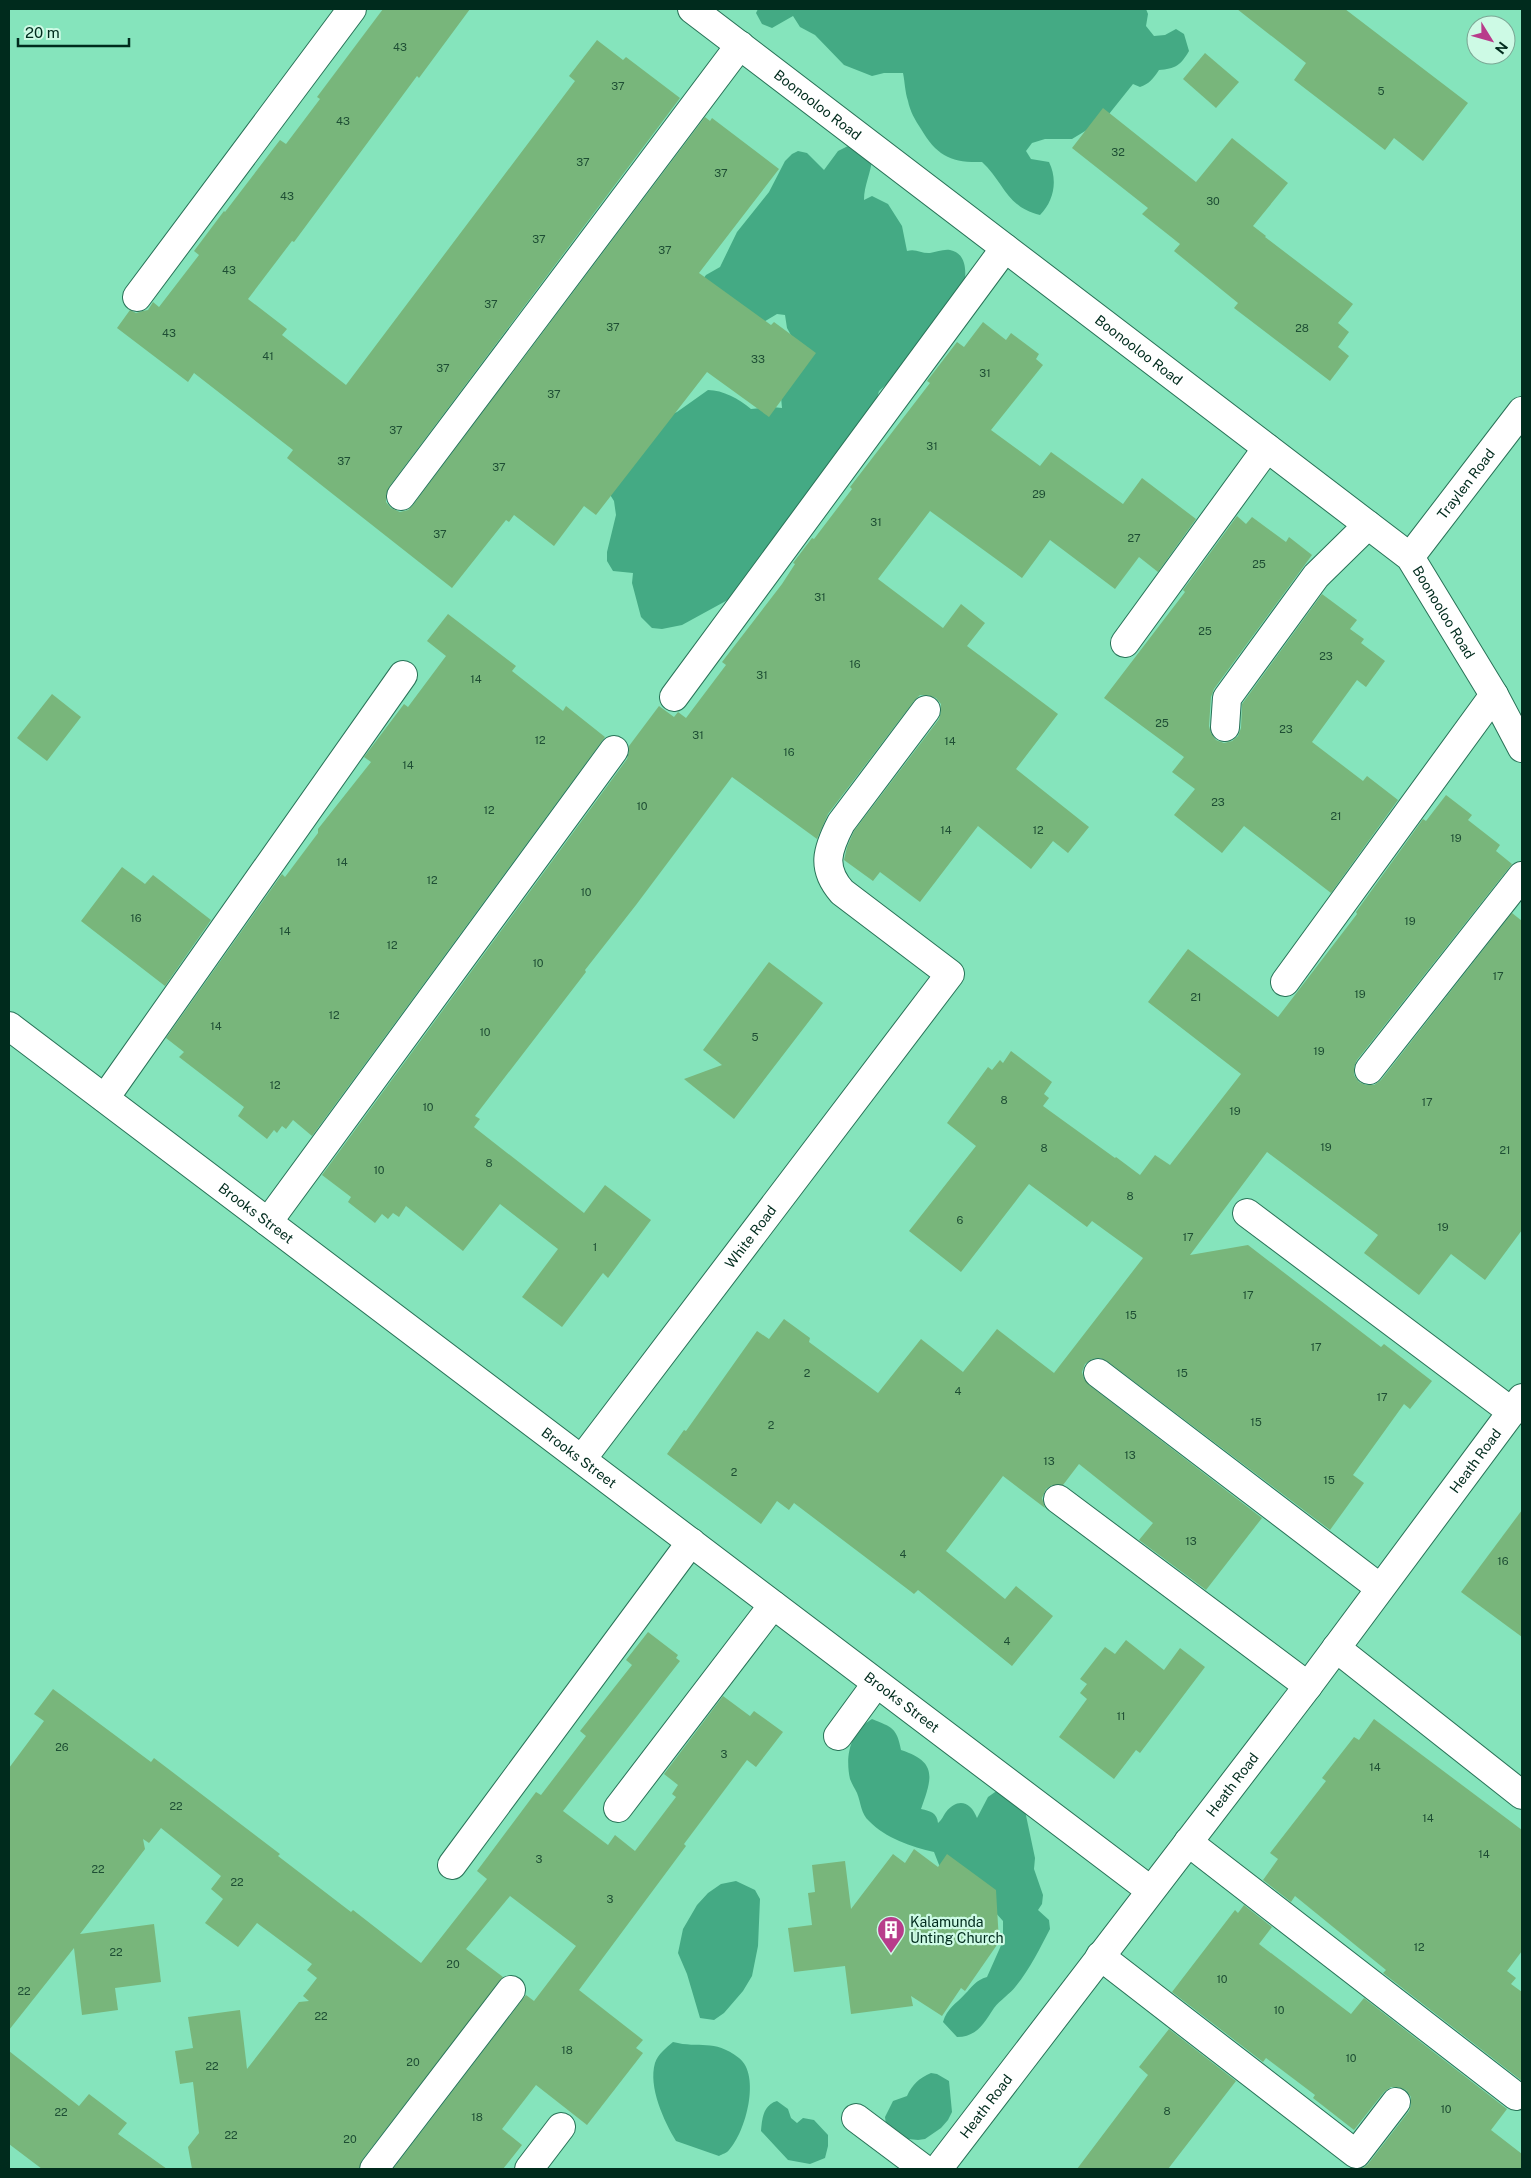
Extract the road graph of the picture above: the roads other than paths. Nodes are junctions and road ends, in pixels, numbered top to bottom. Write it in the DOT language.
graph roads {
  1 [pos="352,9"];
  2 [pos="692,9"];
  3 [pos="740,45"];
  4 [pos="1005,248"];
  5 [pos="137,297"];
  6 [pos="1522,411"];
  7 [pos="1267,448"];
  8 [pos="401,496"];
  9 [pos="1368,525"];
  10 [pos="1410,557"];
  11 [pos="1124,643"];
  12 [pos="403,676"];
  13 [pos="1494,695"];
  14 [pos="674,697"];
  15 [pos="926,710"];
  16 [pos="1224,727"];
  17 [pos="1522,748"];
  18 [pos="614,750"];
  19 [pos="1522,876"];
  20 [pos="1285,982"];
  21 [pos="9,1026"];
  22 [pos="1369,1070"];
  23 [pos="104,1098"];
  24 [pos="1247,1213"];
  25 [pos="268,1222"];
  26 [pos="1098,1373"];
  27 [pos="1517,1405"];
  28 [pos="582,1459"];
  29 [pos="1058,1499"];
  30 [pos="691,1542"];
  31 [pos="1380,1588"];
  32 [pos="773,1605"];
  33 [pos="1336,1648"];
  34 [pos="876,1684"];
  35 [pos="1308,1686"];
  36 [pos="838,1736"];
  37 [pos="1522,1795"];
  38 [pos="618,1808"];
  39 [pos="1188,1842"];
  40 [pos="452,1865"];
  41 [pos="1150,1890"];
  42 [pos="1100,1956"];
  43 [pos="511,1990"];
  44 [pos="1516,2096"];
  45 [pos="1396,2102"];
  46 [pos="856,2118"];
  47 [pos="561,2128"];
  48 [pos="374,2169"];
  49 [pos="529,2169"];
  50 [pos="924,2169"];
  51 [pos="938,2169"];
  1 -- 5 [label="street"];
  2 -- 3 [label="street, Boonooloo Road"];
  3 -- 4 [label="street, Boonooloo Road"];
  3 -- 8 [label="street"];
  4 -- 7 [label="street, Boonooloo Road"];
  4 -- 14 [label="street"];
  6 -- 10 [label="street, Traylen Road"];
  7 -- 9 [label="street, Boonooloo Road"];
  7 -- 11 [label="street"];
  9 -- 10 [label="street, Boonooloo Road"];
  9 -- 16 [label="street"];
  10 -- 13 [label="street, Boonooloo Road"];
  12 -- 23 [label="street"];
  13 -- 17 [label="street, Boonooloo Road"];
  13 -- 20 [label="street"];
  15 -- 28 [label="street, White Road"];
  18 -- 25 [label="street"];
  19 -- 22 [label="street"];
  21 -- 23 [label="street, Brooks Street"];
  23 -- 25 [label="street, Brooks Street"];
  24 -- 27 [label="street"];
  25 -- 28 [label="street, Brooks Street"];
  26 -- 31 [label="street"];
  27 -- 31 [label="street, Heath Road"];
  28 -- 30 [label="street, Brooks Street"];
  29 -- 35 [label="street"];
  30 -- 32 [label="street, Brooks Street"];
  30 -- 40 [label="street"];
  31 -- 33 [label="street, Heath Road"];
  32 -- 34 [label="street, Brooks Street"];
  32 -- 38 [label="street"];
  33 -- 35 [label="street, Heath Road"];
  33 -- 37 [label="street"];
  34 -- 36 [label="street"];
  34 -- 41 [label="street, Brooks Street"];
  35 -- 39 [label="street, Heath Road"];
  39 -- 41 [label="street, Heath Road"];
  39 -- 44 [label="street"];
  41 -- 42 [label="street, Heath Road"];
  42 -- 45 [label="street"];
  42 -- 51 [label="street, Heath Road"];
  43 -- 48 [label="street"];
  46 -- 50 [label="street"];
  47 -- 49 [label="street"];
}
